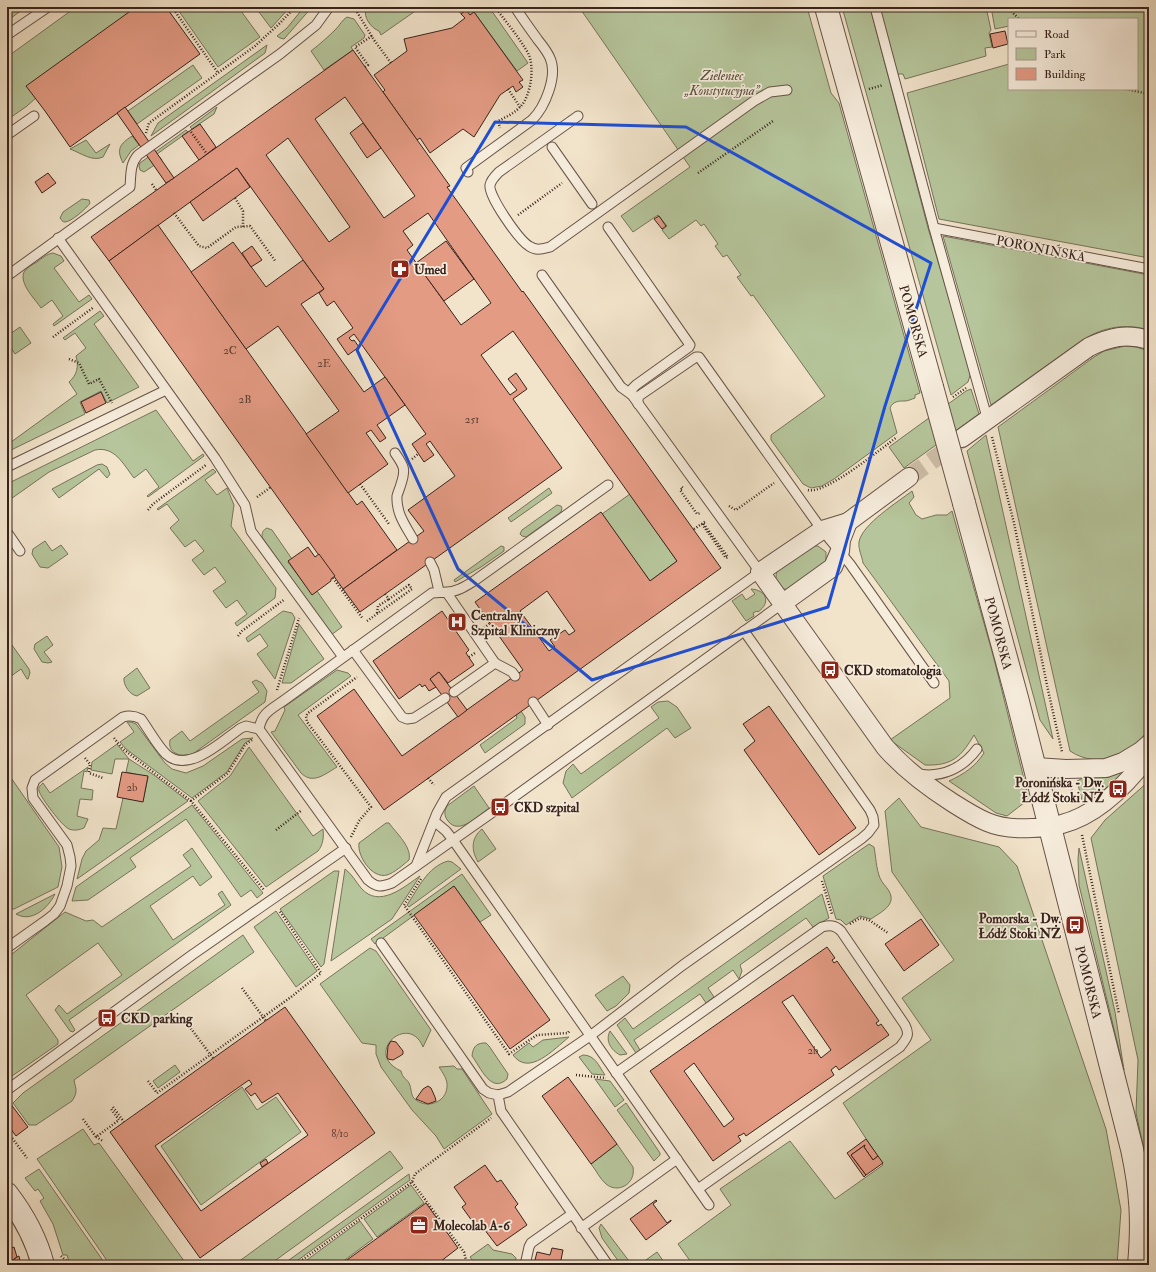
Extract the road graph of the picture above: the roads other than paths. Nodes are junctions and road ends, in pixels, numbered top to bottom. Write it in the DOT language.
graph roads {
  1 [pos="48,7"];
  2 [pos="330,7"];
  3 [pos="514,7"];
  4 [pos="826,7"];
  5 [pos="874,7"];
  6 [pos="7,35"];
  7 [pos="787,90"];
  8 [pos="34,116"];
  9 [pos="578,116"];
  10 [pos="7,135"];
  11 [pos="553,149"];
  12 [pos="468,172"];
  13 [pos="592,204"];
  14 [pos="608,227"];
  15 [pos="934,228"];
  16 [pos="58,238"];
  17 [pos="1149,269"];
  18 [pos="542,274"];
  19 [pos="7,276"];
  20 [pos="1149,340"];
  21 [pos="166,390"];
  22 [pos="632,395"];
  23 [pos="638,404"];
  24 [pos="988,421"];
  25 [pos="962,438"];
  26 [pos="395,453"];
  27 [pos="7,467"];
  28 [pos="909,477"];
  29 [pos="608,485"];
  30 [pos="848,522"];
  31 [pos="822,530"];
  32 [pos="7,532"];
  33 [pos="413,539"];
  34 [pos="20,551"];
  35 [pos="840,551"];
  36 [pos="430,562"];
  37 [pos="760,572"];
  38 [pos="443,592"];
  39 [pos="783,603"];
  40 [pos="744,631"];
  41 [pos="353,650"];
  42 [pos="343,657"];
  43 [pos="494,663"];
  44 [pos="515,676"];
  45 [pos="934,683"];
  46 [pos="454,692"];
  47 [pos="444,698"];
  48 [pos="533,702"];
  49 [pos="548,725"];
  50 [pos="261,731"];
  51 [pos="1149,744"];
  52 [pos="977,749"];
  53 [pos="1149,755"];
  54 [pos="1035,767"];
  55 [pos="912,774"];
  56 [pos="434,821"];
  57 [pos="1050,827"];
  58 [pos="453,840"];
  59 [pos="346,848"];
  60 [pos="416,866"];
  61 [pos="381,943"];
  62 [pos="7,948"];
  63 [pos="590,1036"];
  64 [pos="616,1073"];
  65 [pos="7,1090"];
  66 [pos="498,1095"];
  67 [pos="677,1159"];
  68 [pos="698,1189"];
  69 [pos="7,1194"];
  70 [pos="709,1205"];
  71 [pos="572,1214"];
  72 [pos="582,1228"];
  73 [pos="50,1259"];
  74 [pos="525,1265"];
  75 [pos="608,1265"];
  76 [pos="1138,1265"];
  1 -- 6 [label="lane"];
  2 -- 16 [label="lane"];
  3 -- 12 [label="lane"];
  4 -- 54 [label="street, POMORSKA, bridge"];
  5 -- 15 [label="lane"];
  7 -- 9 [label="lane"];
  8 -- 10 [label="lane"];
  11 -- 13 [label="lane"];
  14 -- 22 [label="lane"];
  15 -- 17 [label="lane, PORONIŃSKA"];
  15 -- 24 [label="lane"];
  16 -- 19 [label="lane"];
  16 -- 21 [label="lane"];
  18 -- 22 [label="lane"];
  20 -- 24 [label="street"];
  21 -- 27 [label="lane"];
  21 -- 42 [label="lane"];
  22 -- 23 [label="lane"];
  23 -- 31 [label="lane"];
  23 -- 37 [label="lane"];
  24 -- 25 [label="street"];
  26 -- 33 [label="lane"];
  28 -- 30 [label="street"];
  29 -- 38 [label="lane"];
  30 -- 31 [label="street"];
  30 -- 35 [label="street"];
  31 -- 35 [label="lane"];
  31 -- 37 [label="street"];
  32 -- 34 [label="lane"];
  35 -- 39 [label="street"];
  35 -- 45 [label="lane"];
  36 -- 38 [label="lane"];
  37 -- 39 [label="street"];
  37 -- 49 [label="lane"];
  38 -- 41 [label="lane"];
  38 -- 43 [label="lane"];
  39 -- 40 [label="lane"];
  39 -- 55 [label="street"];
  40 -- 58 [label="lane"];
  40 -- 63 [label="lane"];
  41 -- 42 [label="lane"];
  41 -- 47 [label="lane"];
  42 -- 50 [label="lane"];
  43 -- 44 [label="lane"];
  43 -- 46 [label="lane"];
  48 -- 49 [label="lane"];
  49 -- 56 [label="lane"];
  50 -- 59 [label="lane"];
  50 -- 62 [label="lane"];
  51 -- 54 [label="street"];
  52 -- 55 [label="lane"];
  53 -- 57 [label="street"];
  54 -- 57 [label="street, POMORSKA"];
  55 -- 57 [label="street"];
  56 -- 58 [label="lane"];
  56 -- 60 [label="lane"];
  57 -- 76 [label="street, POMORSKA"];
  58 -- 60 [label="lane"];
  58 -- 63 [label="lane"];
  59 -- 60 [label="lane"];
  59 -- 65 [label="lane"];
  61 -- 66 [label="lane"];
  63 -- 64 [label="lane"];
  63 -- 66 [label="lane"];
  64 -- 67 [label="lane"];
  64 -- 68 [label="lane"];
  66 -- 71 [label="lane"];
  67 -- 68 [label="lane"];
  67 -- 72 [label="lane"];
  68 -- 70 [label="lane"];
  69 -- 73 [label="street"];
  71 -- 72 [label="lane"];
  71 -- 74 [label="lane"];
  72 -- 75 [label="lane"];
}
